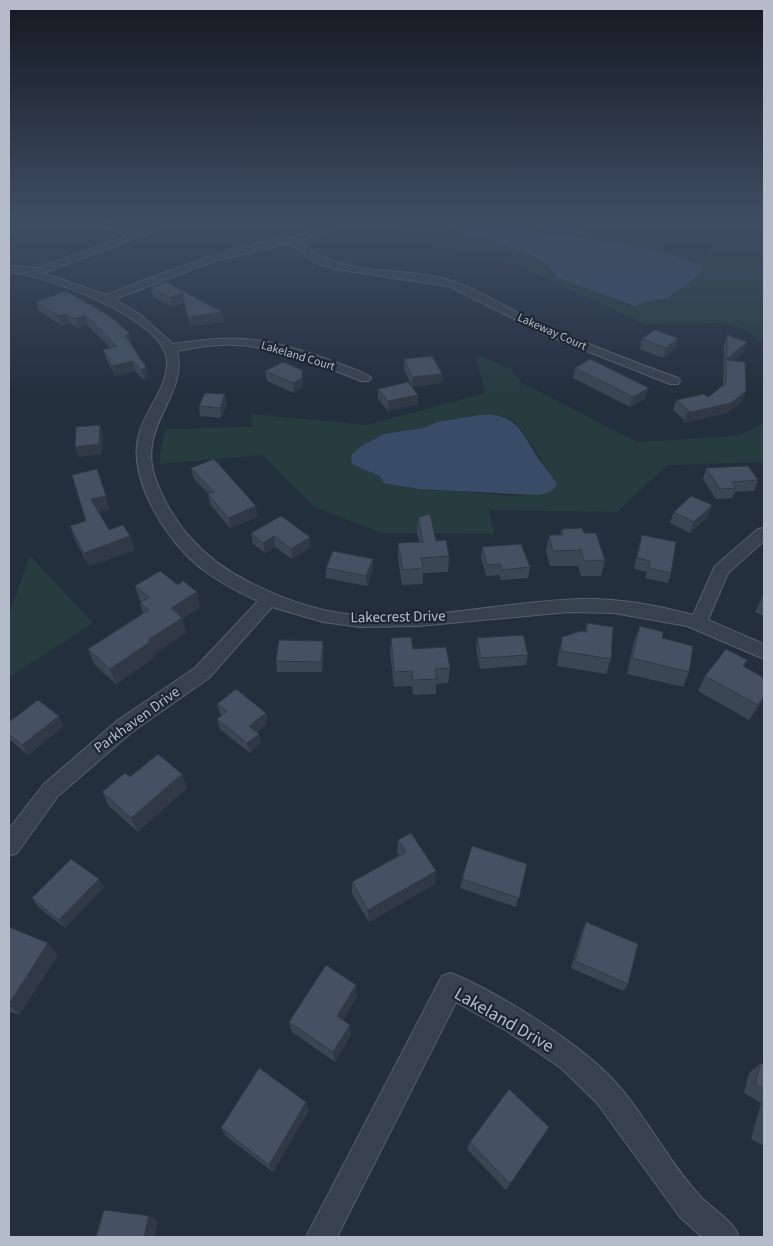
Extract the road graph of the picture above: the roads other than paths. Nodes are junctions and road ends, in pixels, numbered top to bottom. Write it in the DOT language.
graph roads {
  1 [pos="51,279"];
  2 [pos="156,279"];
  3 [pos="426,279"];
  4 [pos="108,298"];
  5 [pos="170,348"];
  6 [pos="365,378"];
  7 [pos="674,381"];
  8 [pos="764,533"];
  9 [pos="269,599"];
  10 [pos="698,623"];
  11 [pos="764,652"];
  12 [pos="9,846"];
  13 [pos="321,1237"];
  14 [pos="724,1237"];
  1 -- 4 [label="street"];
  2 -- 4 [label="street"];
  3 -- 7 [label="street, Lakeway Court"];
  4 -- 5 [label="street"];
  5 -- 6 [label="street, Lakeland Court"];
  5 -- 9 [label="street, Lakecrest Drive"];
  8 -- 10 [label="street"];
  9 -- 10 [label="street, Lakecrest Drive"];
  9 -- 12 [label="street, Parkhaven Drive"];
  10 -- 11 [label="street, Lakecrest Drive"];
  13 -- 14 [label="street, Lakeland Drive"];
}
